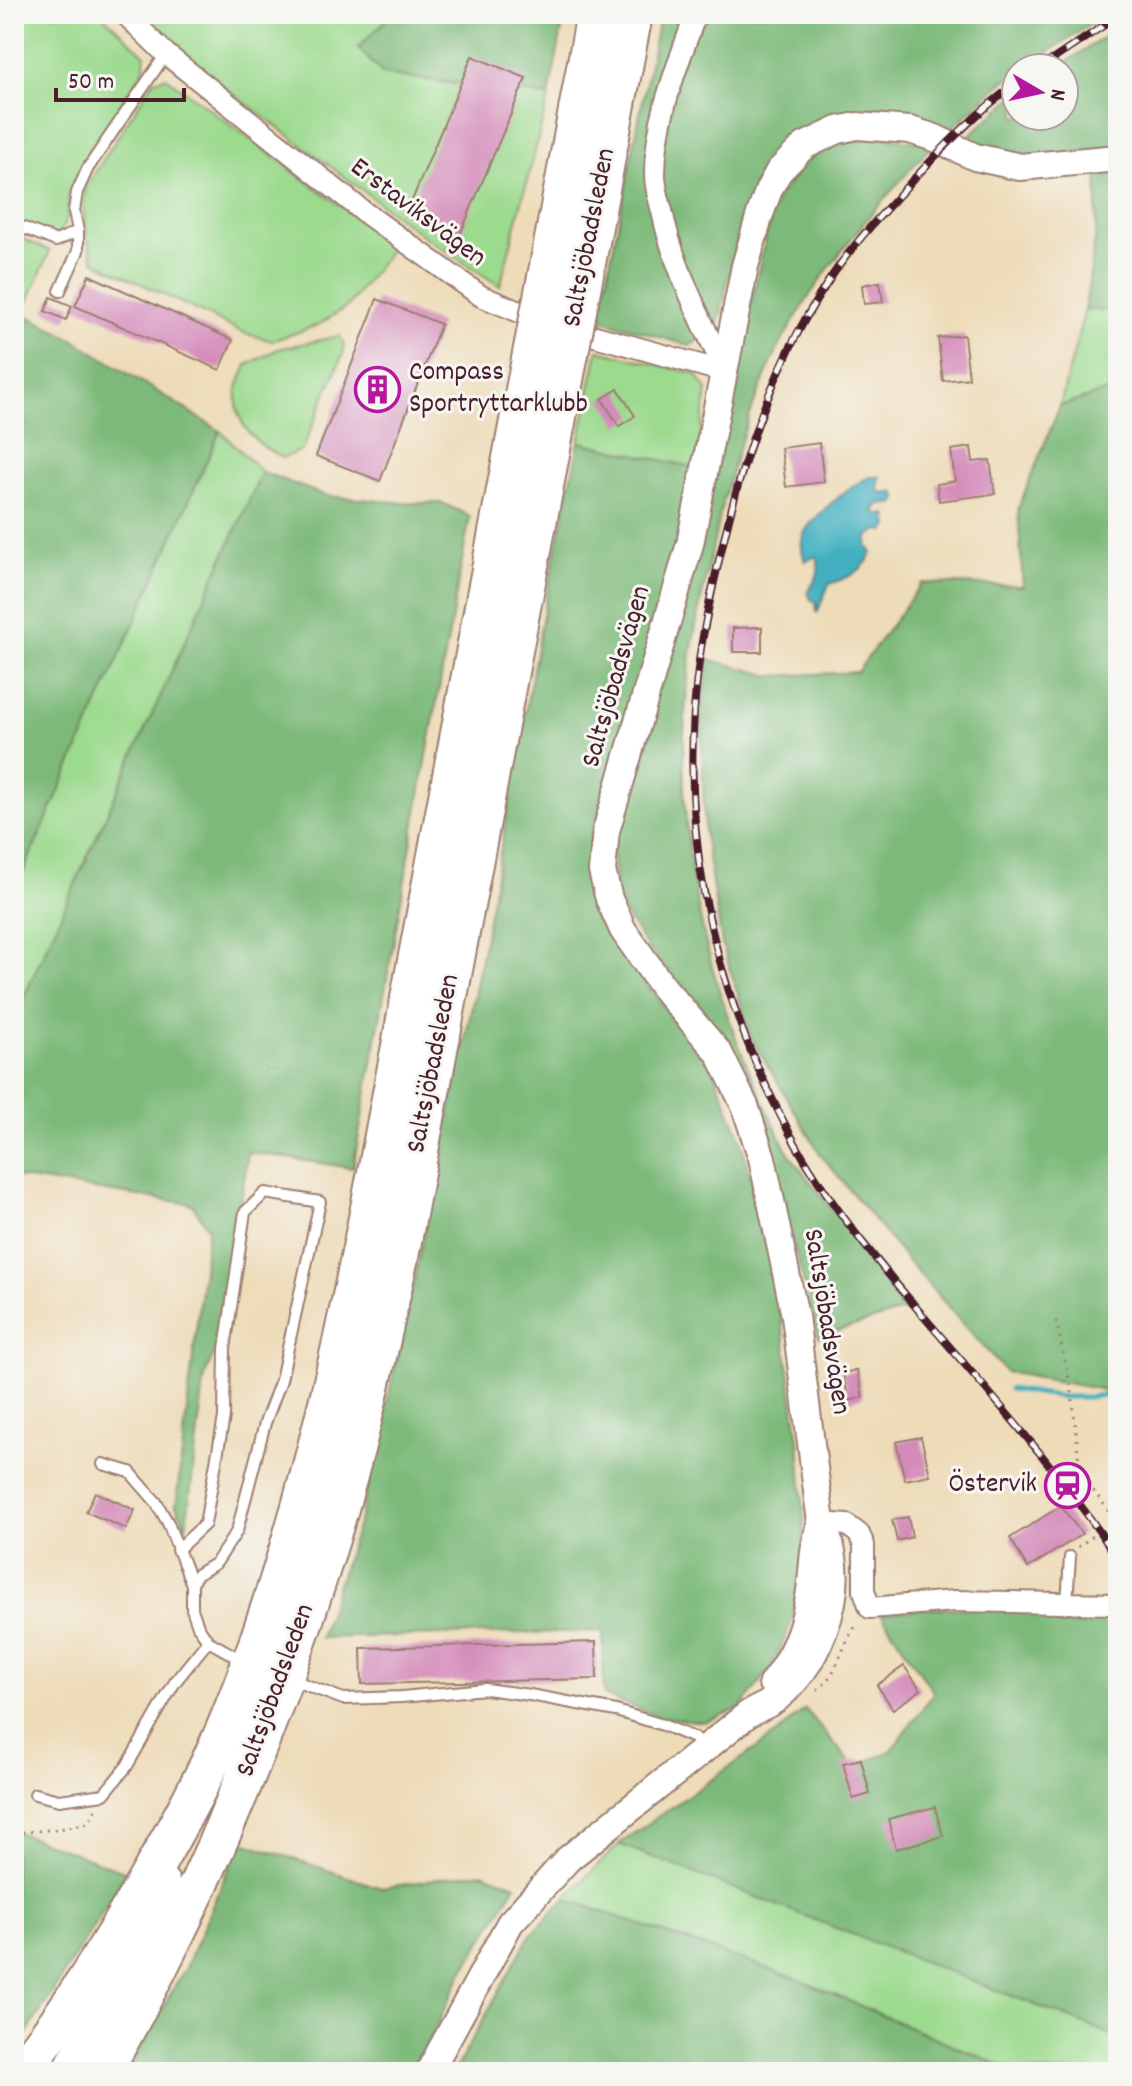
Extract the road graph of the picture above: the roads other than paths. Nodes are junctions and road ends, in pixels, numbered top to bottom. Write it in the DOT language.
graph roads {
  1 [pos="125,14"];
  2 [pos="596,14"];
  3 [pos="633,14"];
  4 [pos="696,14"];
  5 [pos="166,54"];
  6 [pos="1118,158"];
  7 [pos="14,224"];
  8 [pos="78,231"];
  9 [pos="565,276"];
  10 [pos="60,291"];
  11 [pos="725,372"];
  12 [pos="538,419"];
  13 [pos="103,1464"];
  14 [pos="821,1523"];
  15 [pos="177,1550"];
  16 [pos="1070,1557"];
  17 [pos="192,1585"];
  18 [pos="1067,1603"];
  19 [pos="1118,1604"];
  20 [pos="208,1641"];
  21 [pos="233,1655"];
  22 [pos="298,1682"];
  23 [pos="229,1721"];
  24 [pos="710,1745"];
  25 [pos="35,1794"];
  26 [pos="20,2072"];
  27 [pos="66,2072"];
  28 [pos="102,2072"];
  29 [pos="429,2072"];
  1 -- 5 [label="street, Erstaviksvägen"];
  2 -- 9 [label="highway, Saltsjöbadsleden"];
  3 -- 9 [label="highway, Saltsjöbadsleden"];
  4 -- 11 [label="street"];
  5 -- 8 [label="lane"];
  5 -- 11 [label="street, Erstaviksvägen"];
  6 -- 11 [label="street, Saltsjöbadsvägen"];
  7 -- 8 [label="lane"];
  8 -- 10 [label="lane"];
  9 -- 12 [label="highway, Saltsjöbadsleden, bridge"];
  11 -- 14 [label="street, Saltsjöbadsvägen"];
  12 -- 23 [label="highway, Saltsjöbadsleden"];
  12 -- 28 [label="highway, Saltsjöbadsleden"];
  13 -- 15 [label="lane"];
  14 -- 18 [label="street"];
  14 -- 24 [label="street, Saltsjöbadsvägen"];
  15 -- 17 [label="lane"];
  15 -- 17 [label="lane"];
  16 -- 18 [label="lane"];
  17 -- 20 [label="lane"];
  18 -- 19 [label="street"];
  20 -- 21 [label="lane"];
  20 -- 25 [label="lane"];
  22 -- 24 [label="lane"];
  23 -- 26 [label="highway"];
  23 -- 27 [label="main road, Saltsjöbadsleden"];
  24 -- 29 [label="street, Saltsjöbadsvägen"];
}
